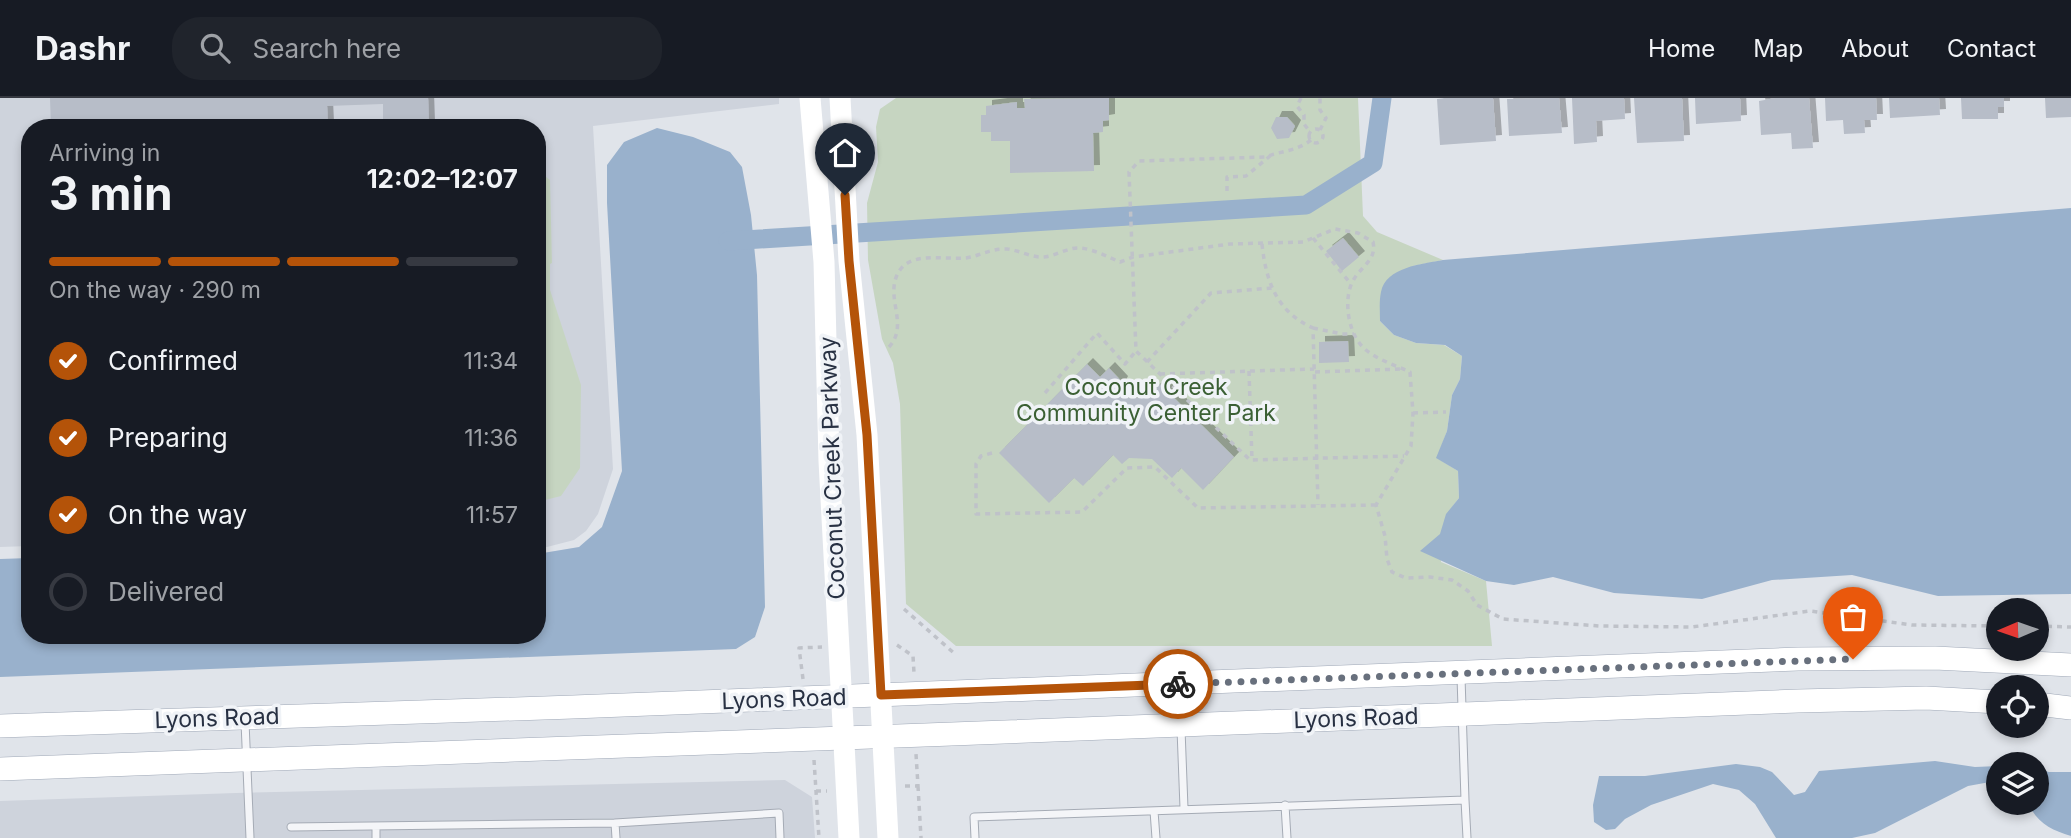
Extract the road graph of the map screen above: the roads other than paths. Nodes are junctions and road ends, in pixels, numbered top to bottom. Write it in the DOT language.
graph roads {
  1 [pos="810,98"];
  2 [pos="839,98"];
  3 [pos="2071,665"];
  4 [pos="1461,673"];
  5 [pos="881,695"];
  6 [pos="842,696"];
  7 [pos="1986,701"];
  8 [pos="2049,705"];
  9 [pos="2071,708"];
  10 [pos="1462,714"];
  11 [pos="244,718"];
  12 [pos="1181,725"];
  13 [pos="0,726"];
  14 [pos="883,735"];
  15 [pos="844,738"];
  16 [pos="246,760"];
  17 [pos="0,769"];
  18 [pos="1465,800"];
  19 [pos="1285,805"];
  20 [pos="1184,808"];
  21 [pos="1154,811"];
  22 [pos="615,823"];
  23 [pos="376,826"];
  24 [pos="291,827"];
  25 [pos="250,838"];
  26 [pos="376,838"];
  27 [pos="616,838"];
  28 [pos="780,838"];
  29 [pos="849,838"];
  30 [pos="888,838"];
  31 [pos="975,838"];
  32 [pos="1156,838"];
  33 [pos="1287,838"];
  34 [pos="1467,838"];
  1 -- 6 [label="main road, Coconut Creek Parkway"];
  2 -- 5 [label="main road, Coconut Creek Parkway"];
  3 -- 4 [label="main road, Lyons Road"];
  4 -- 5 [label="main road, Lyons Road"];
  4 -- 10 [label="lane"];
  5 -- 6 [label="main road, Lyons Road"];
  5 -- 14 [label="main road, Coconut Creek Parkway"];
  6 -- 11 [label="main road, Lyons Road"];
  6 -- 15 [label="main road, Coconut Creek Parkway"];
  7 -- 10 [label="main road, Lyons Road"];
  8 -- 9 [label="main road"];
  10 -- 12 [label="main road, Lyons Road"];
  10 -- 18 [label="lane"];
  11 -- 13 [label="main road, Lyons Road"];
  11 -- 16 [label="lane"];
  12 -- 14 [label="main road, Lyons Road"];
  12 -- 20 [label="lane"];
  14 -- 15 [label="main road, Lyons Road"];
  14 -- 30 [label="main road, Coconut Creek Parkway"];
  15 -- 16 [label="main road, Lyons Road"];
  15 -- 29 [label="main road, Coconut Creek Parkway"];
  16 -- 17 [label="main road, Lyons Road"];
  16 -- 25 [label="lane"];
  18 -- 19 [label="lane"];
  18 -- 34 [label="lane"];
  19 -- 20 [label="lane"];
  19 -- 33 [label="lane"];
  20 -- 21 [label="lane"];
  21 -- 31 [label="lane"];
  21 -- 32 [label="lane"];
  22 -- 23 [label="lane"];
  22 -- 27 [label="lane"];
  22 -- 28 [label="lane"];
  23 -- 24 [label="lane"];
  23 -- 26 [label="lane"];
}
